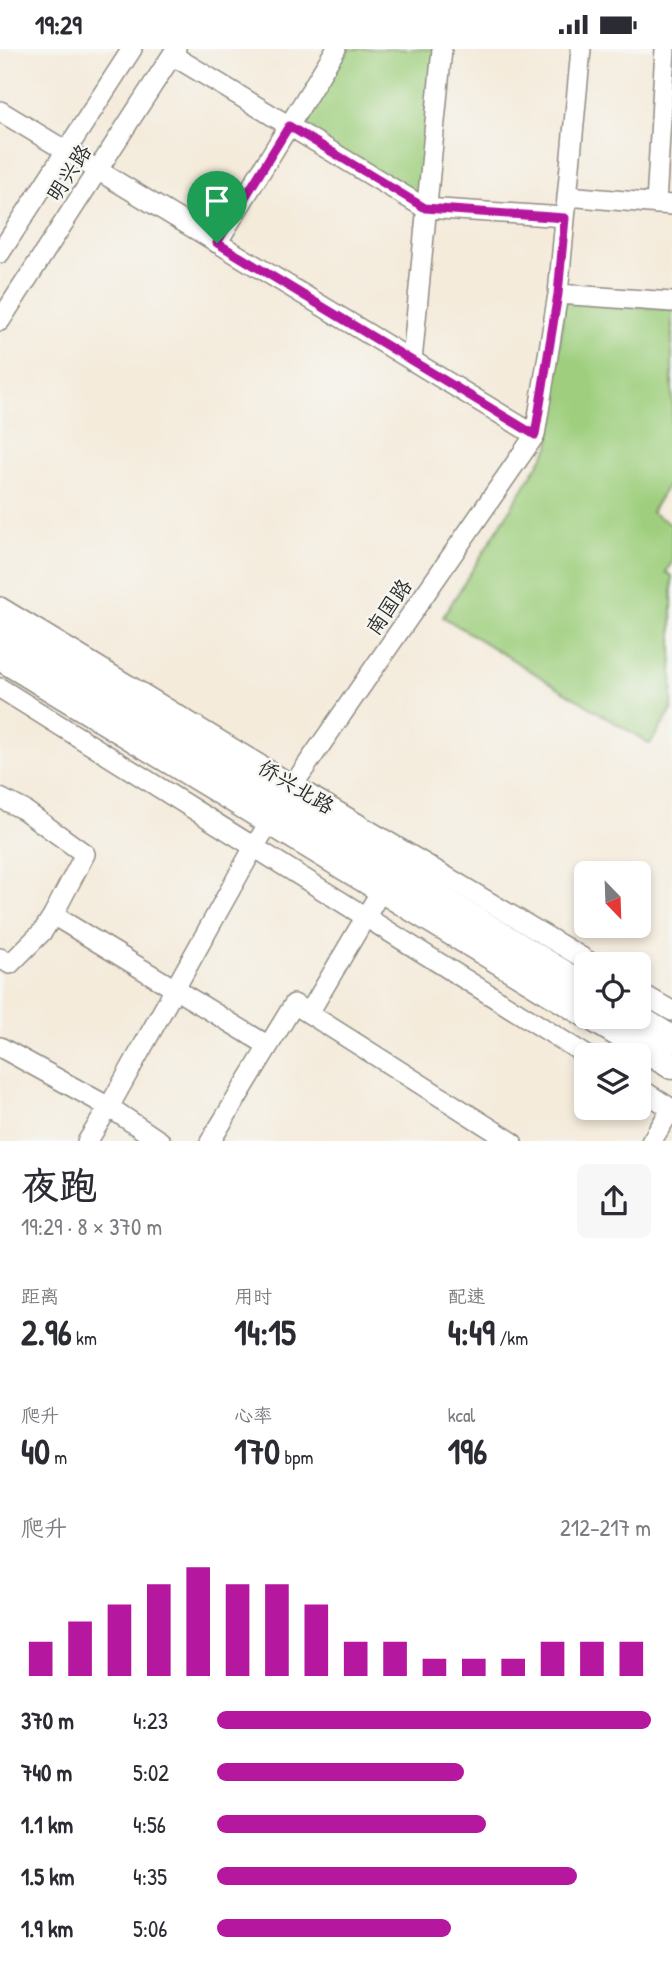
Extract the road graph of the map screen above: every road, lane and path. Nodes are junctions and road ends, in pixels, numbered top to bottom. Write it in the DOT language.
graph roads {
  1 [pos="132,49"];
  2 [pos="336,49"];
  3 [pos="442,49"];
  4 [pos="581,49"];
  5 [pos="665,49"];
  6 [pos="174,52"];
  7 [pos="0,111"];
  8 [pos="289,126"];
  9 [pos="67,150"];
  10 [pos="97,170"];
  11 [pos="567,196"];
  12 [pos="664,204"];
  13 [pos="565,218"];
  14 [pos="217,243"];
  15 [pos="0,253"];
  16 [pos="558,294"];
  17 [pos="672,302"];
  18 [pos="0,321"];
  19 [pos="412,361"];
  20 [pos="535,435"];
  21 [pos="0,607"];
  22 [pos="0,631"];
  23 [pos="0,657"];
  24 [pos="0,688"];
  25 [pos="0,798"];
  26 [pos="282,803"];
  27 [pos="254,847"];
  28 [pos="382,889"];
  29 [pos="53,915"];
  30 [pos="365,916"];
  31 [pos="574,954"];
  32 [pos="0,958"];
  33 [pos="574,980"];
  34 [pos="175,989"];
  35 [pos="651,999"];
  36 [pos="574,1006"];
  37 [pos="672,1011"];
  38 [pos="309,1013"];
  39 [pos="651,1026"];
  40 [pos="611,1029"];
  41 [pos="672,1039"];
  42 [pos="268,1045"];
  43 [pos="0,1047"];
  44 [pos="574,1047"];
  45 [pos="672,1066"];
  46 [pos="651,1096"];
  47 [pos="109,1107"];
  48 [pos="672,1109"];
  49 [pos="88,1141"];
  50 [pos="160,1141"];
  51 [pos="210,1141"];
  52 [pos="510,1141"];
  53 [pos="652,1141"];
  1 -- 9 [label="street, 明兴路"];
  2 -- 8 [label="street"];
  3 -- 19 [label="street"];
  4 -- 11 [label="street, 南国路"];
  5 -- 12 [label="street"];
  6 -- 8 [label="street"];
  6 -- 10 [label="street, 明兴路"];
  7 -- 9 [label="street"];
  8 -- 13 [label="street"];
  8 -- 14 [label="street"];
  9 -- 10 [label="street"];
  9 -- 15 [label="street, 明兴路"];
  10 -- 14 [label="street"];
  10 -- 18 [label="street, 明兴路"];
  11 -- 12 [label="street"];
  11 -- 13 [label="street, 南国路"];
  13 -- 16 [label="street, 南国路"];
  14 -- 19 [label="street"];
  16 -- 17 [label="street"];
  16 -- 20 [label="street, 南国路"];
  19 -- 20 [label="street"];
  20 -- 26 [label="street, 南国路"];
  21 -- 26 [label="street, 侨兴北路"];
  22 -- 26 [label="main road, 侨兴北路"];
  23 -- 26 [label="main road, 侨兴北路"];
  24 -- 27 [label="street"];
  25 -- 29 [label="street"];
  26 -- 27 [label="street, 南国路"];
  26 -- 28 [label="main road, 侨兴北路"];
  26 -- 31 [label="street, 侨兴北路"];
  26 -- 33 [label="main road, 侨兴北路"];
  27 -- 30 [label="street"];
  27 -- 34 [label="street, 南国路"];
  28 -- 30 [label="street"];
  28 -- 36 [label="main road, 侨兴北路"];
  29 -- 32 [label="street"];
  29 -- 34 [label="street"];
  30 -- 38 [label="street"];
  30 -- 44 [label="street"];
  34 -- 42 [label="street"];
  34 -- 47 [label="street, 南国路"];
  35 -- 37 [label="street"];
  38 -- 42 [label="street"];
  38 -- 52 [label="street"];
  39 -- 41 [label="main road"];
  40 -- 45 [label="main road, 侨兴北路"];
  42 -- 51 [label="street"];
  43 -- 47 [label="street"];
  46 -- 48 [label="street"];
  47 -- 49 [label="street, 南国路"];
  47 -- 50 [label="street"];
  48 -- 53 [label="street"];
}
